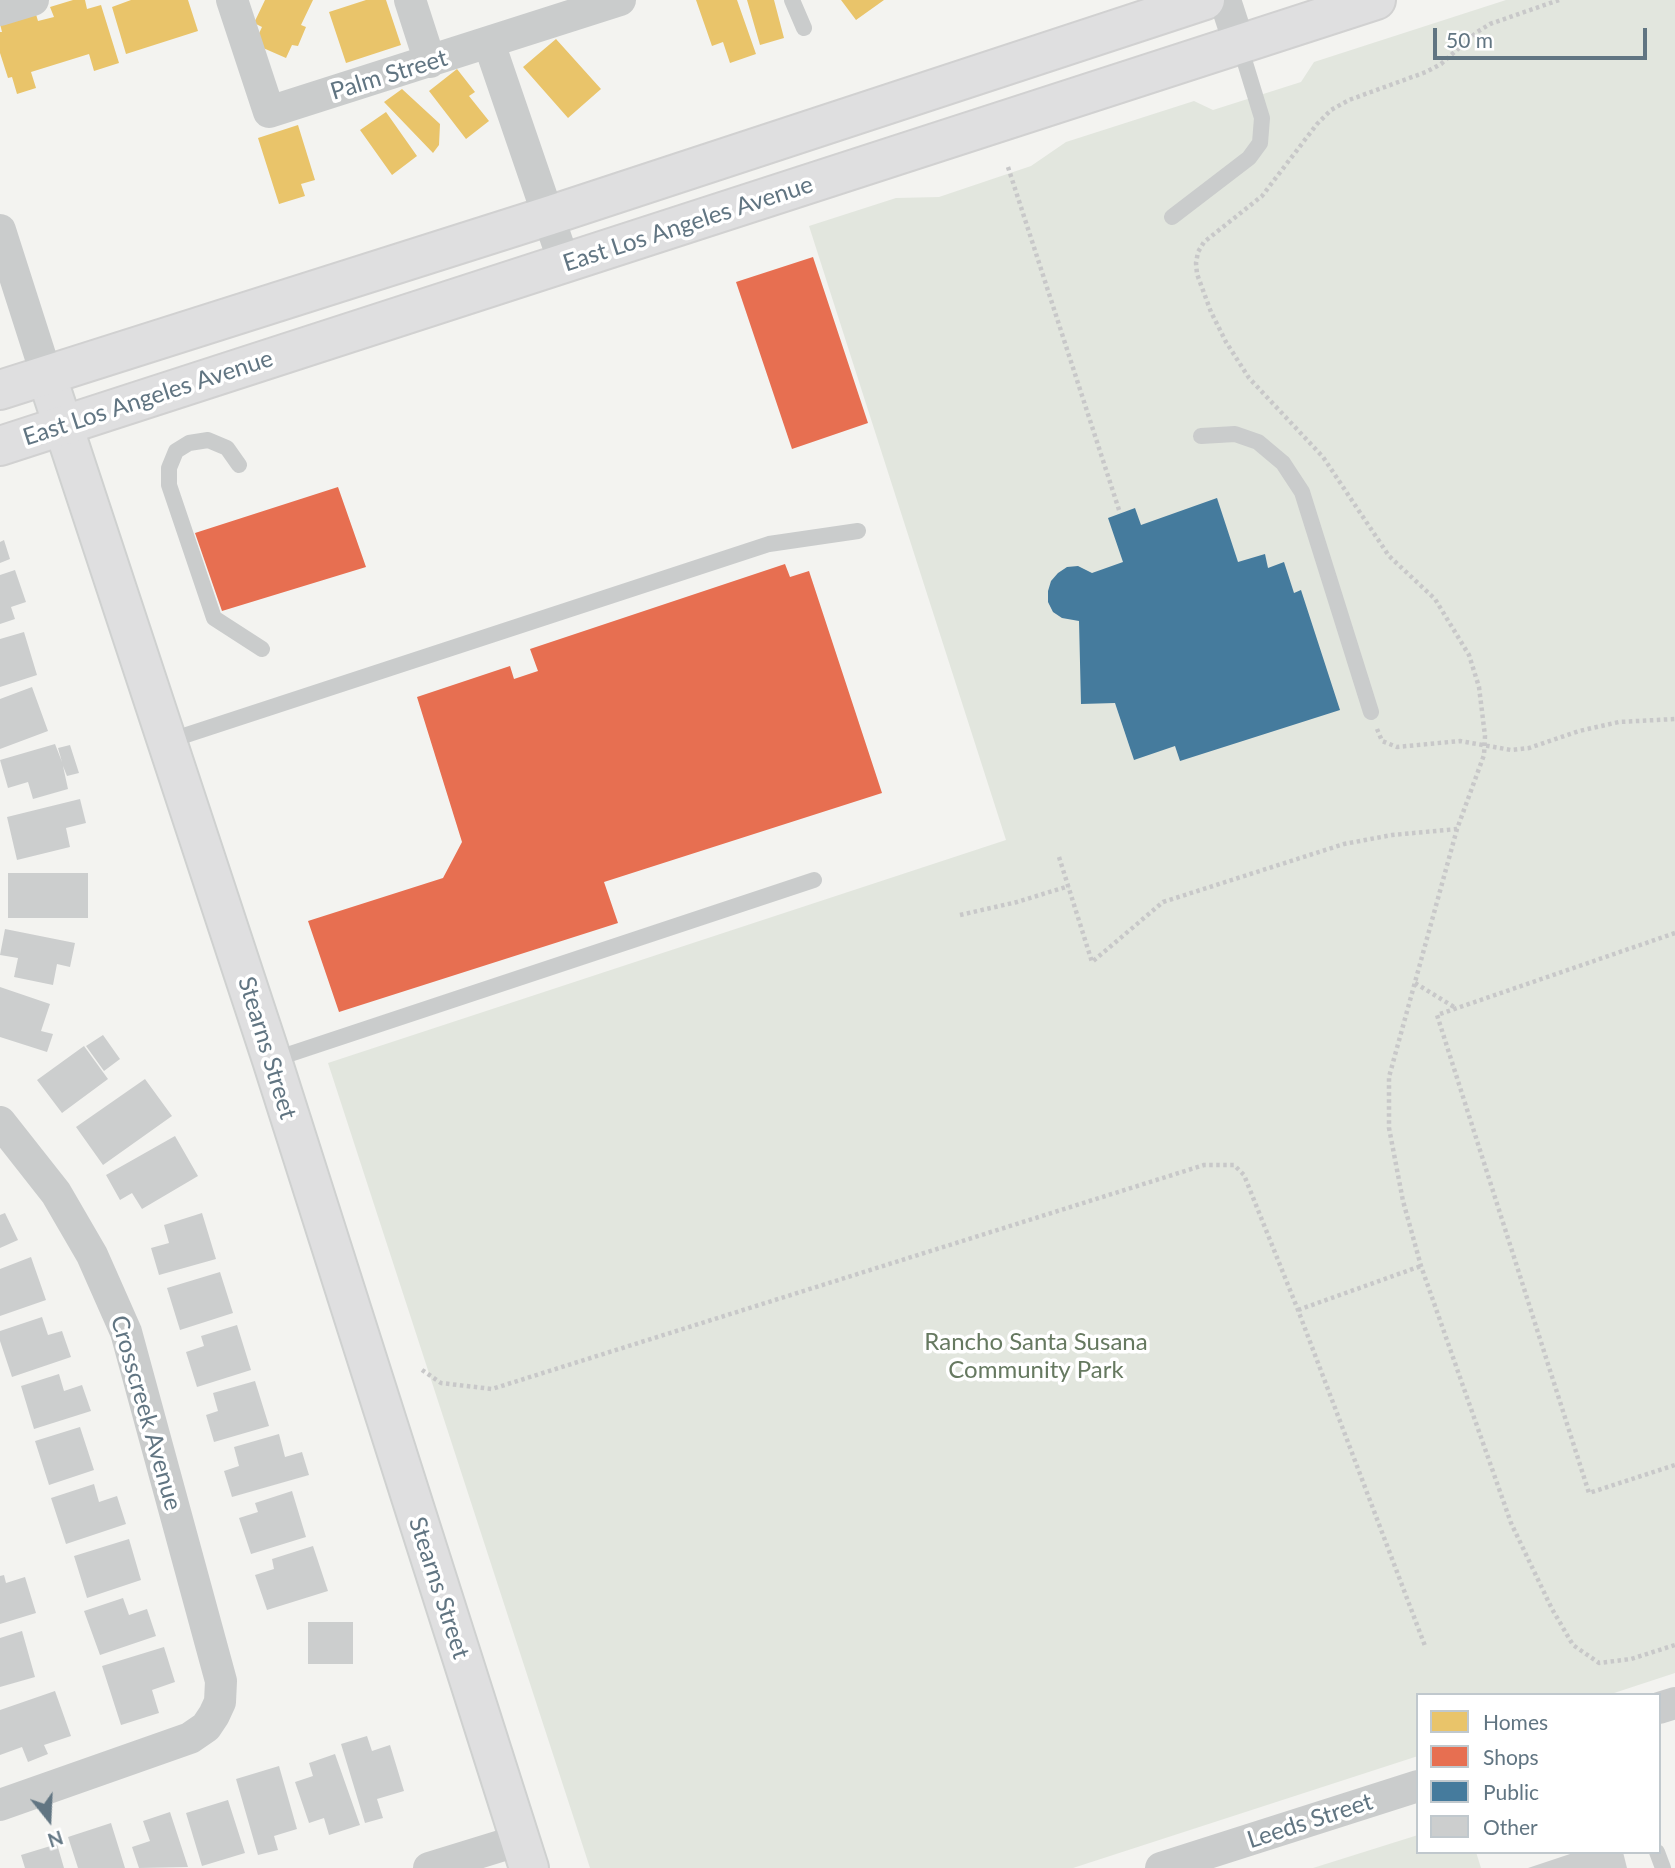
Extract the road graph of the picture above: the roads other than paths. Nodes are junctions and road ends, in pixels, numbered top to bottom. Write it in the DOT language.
graph roads {
  1 [pos="33,0"];
  2 [pos="232,0"];
  3 [pos="410,0"];
  4 [pos="620,0"];
  5 [pos="792,0"];
  6 [pos="1205,0"];
  7 [pos="1225,0"];
  8 [pos="1376,0"];
  9 [pos="0,10"];
  10 [pos="549,11"];
  11 [pos="804,29"];
  12 [pos="489,43"];
  13 [pos="1239,43"];
  14 [pos="430,62"];
  15 [pos="548,216"];
  16 [pos="1172,217"];
  17 [pos="0,230"];
  18 [pos="565,265"];
  19 [pos="47,377"];
  20 [pos="0,390"];
  21 [pos="63,426"];
  22 [pos="1201,436"];
  23 [pos="0,446"];
  24 [pos="239,465"];
  25 [pos="858,531"];
  26 [pos="262,649"];
  27 [pos="1371,712"];
  28 [pos="168,741"];
  29 [pos="814,880"];
  30 [pos="272,1060"];
  31 [pos="0,1122"];
  32 [pos="1416,1787"];
  33 [pos="0,1805"];
  34 [pos="524,1854"];
  35 [pos="429,1868"];
  36 [pos="1161,1868"];
  1 -- 9 [label="street"];
  2 -- 14 [label="street, Palm Street"];
  3 -- 14 [label="street"];
  4 -- 10 [label="street, Palm Street"];
  5 -- 11 [label="lane"];
  6 -- 15 [label="main road, East Los Angeles Avenue"];
  7 -- 13 [label="street"];
  8 -- 13 [label="main road, East Los Angeles Avenue"];
  10 -- 12 [label="street, Palm Street"];
  12 -- 14 [label="street, Palm Street"];
  12 -- 15 [label="street"];
  13 -- 16 [label="lane"];
  13 -- 18 [label="main road, East Los Angeles Avenue"];
  15 -- 18 [label="street"];
  15 -- 19 [label="main road, East Los Angeles Avenue"];
  17 -- 19 [label="street, Stearns Street"];
  18 -- 21 [label="main road, East Los Angeles Avenue"];
  19 -- 20 [label="main road, East Los Angeles Avenue"];
  19 -- 21 [label="main road, Stearns Street"];
  21 -- 23 [label="main road, East Los Angeles Avenue"];
  21 -- 28 [label="main road, Stearns Street"];
  22 -- 27 [label="lane"];
  24 -- 26 [label="lane"];
  25 -- 28 [label="lane"];
  28 -- 30 [label="main road, Stearns Street"];
  29 -- 30 [label="lane"];
  30 -- 34 [label="main road, Stearns Street"];
  31 -- 33 [label="street, Crosscreek Avenue"];
  32 -- 36 [label="street, Leeds Street"];
  34 -- 35 [label="street"];
}
